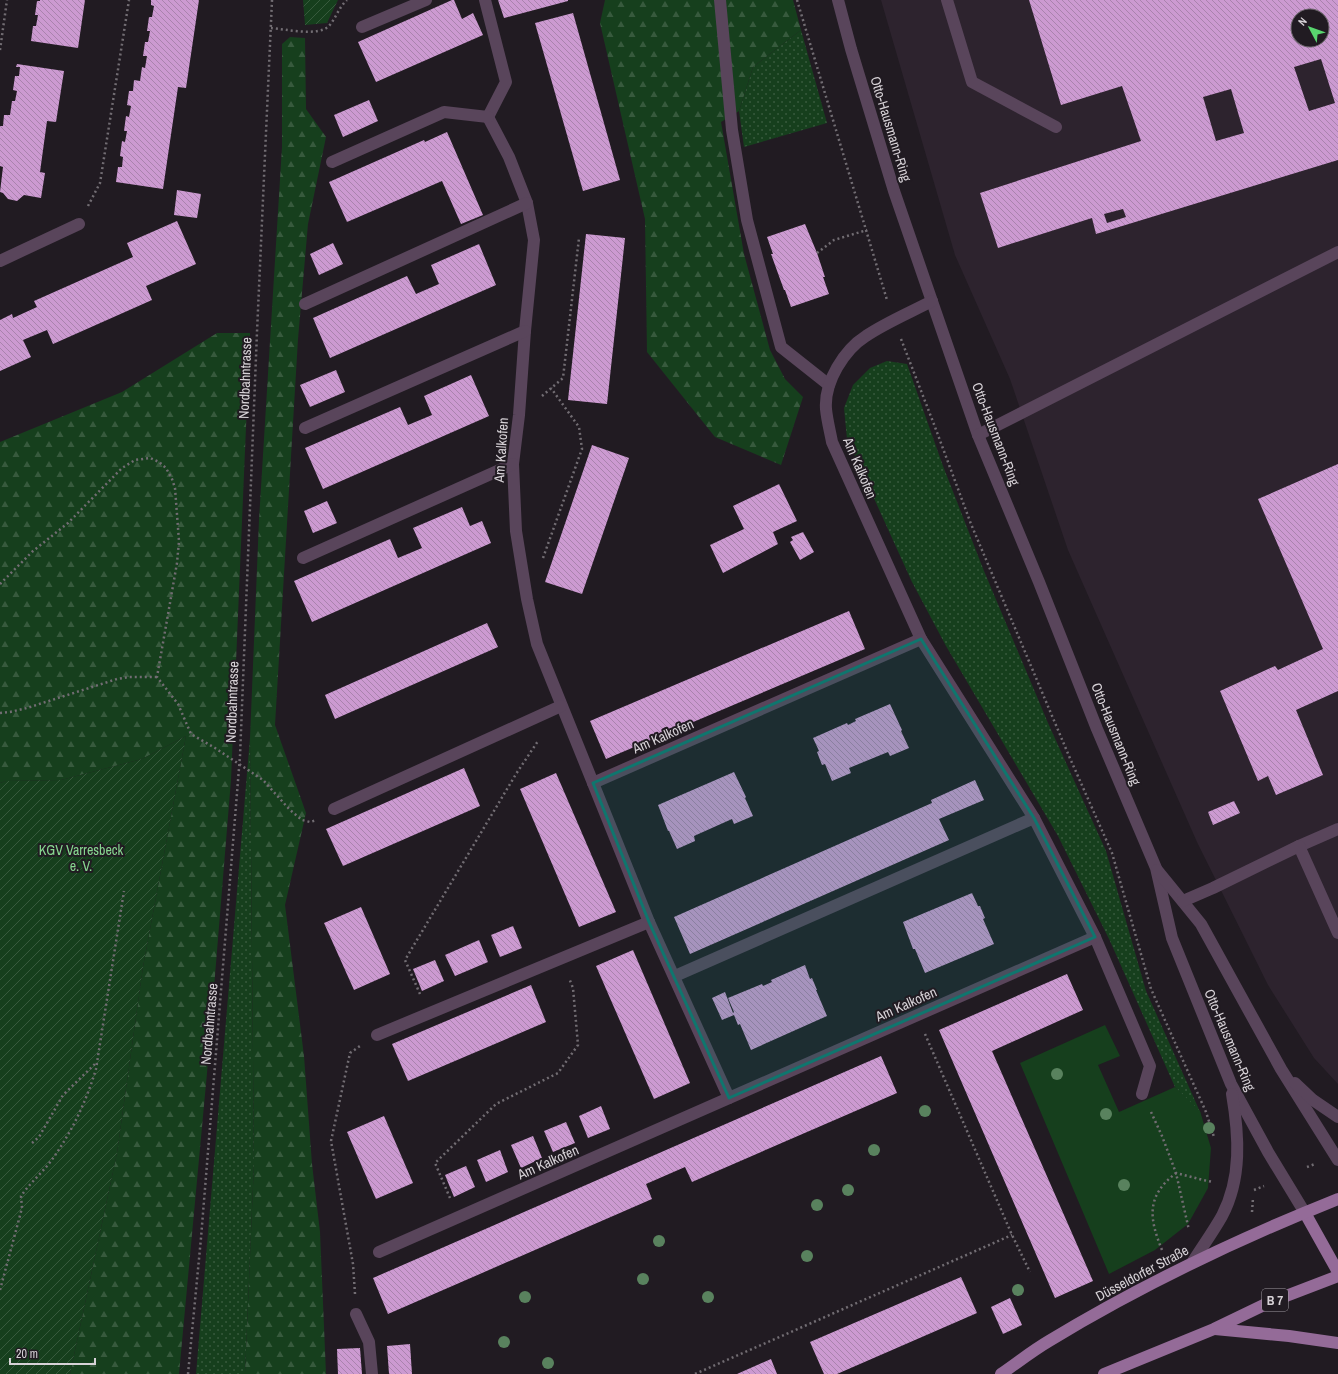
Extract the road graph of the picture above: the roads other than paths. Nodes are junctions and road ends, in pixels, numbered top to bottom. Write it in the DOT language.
graph roads {
  1 [pos="426,0"];
  2 [pos="485,0"];
  3 [pos="720,0"];
  4 [pos="838,0"];
  5 [pos="947,0"];
  6 [pos="362,27"];
  7 [pos="488,117"];
  8 [pos="1056,127"];
  9 [pos="332,162"];
  10 [pos="527,203"];
  11 [pos="79,224"];
  12 [pos="1338,252"];
  13 [pos="0,261"];
  14 [pos="932,301"];
  15 [pos="305,304"];
  16 [pos="525,331"];
  17 [pos="829,385"];
  18 [pos="306,428"];
  19 [pos="978,435"];
  20 [pos="513,464"];
  21 [pos="303,558"];
  22 [pos="921,640"];
  23 [pos="561,706"];
  24 [pos="593,783"];
  25 [pos="334,809"];
  26 [pos="1034,818"];
  27 [pos="1338,830"];
  28 [pos="1299,846"];
  29 [pos="1156,868"];
  30 [pos="1183,901"];
  31 [pos="649,922"];
  32 [pos="1338,933"];
  33 [pos="1095,937"];
  34 [pos="675,976"];
  35 [pos="377,1034"];
  36 [pos="1281,1069"];
  37 [pos="1231,1084"];
  38 [pos="1142,1094"];
  39 [pos="729,1098"];
  40 [pos="1338,1117"];
  41 [pos="1338,1160"];
  42 [pos="1338,1199"];
  43 [pos="1305,1213"];
  44 [pos="379,1252"];
  45 [pos="1192,1263"];
  46 [pos="1338,1272"];
  47 [pos="1338,1276"];
  48 [pos="356,1314"];
  49 [pos="1214,1329"];
  50 [pos="1338,1343"];
  51 [pos="372,1374"];
  52 [pos="1001,1374"];
  53 [pos="1104,1374"];
  1 -- 6 [label="street"];
  2 -- 7 [label="street"];
  3 -- 17 [label="street"];
  4 -- 14 [label="street, Otto-Hausmann-Ring"];
  5 -- 8 [label="street"];
  7 -- 9 [label="street"];
  7 -- 10 [label="street, Am Kalkofen"];
  10 -- 15 [label="street"];
  10 -- 16 [label="street, Am Kalkofen"];
  11 -- 13 [label="street"];
  12 -- 19 [label="street"];
  14 -- 17 [label="street, Am Kalkofen"];
  14 -- 19 [label="street, Otto-Hausmann-Ring"];
  16 -- 18 [label="street"];
  16 -- 20 [label="street, Am Kalkofen"];
  17 -- 22 [label="street, Am Kalkofen"];
  19 -- 29 [label="street, Otto-Hausmann-Ring"];
  20 -- 21 [label="street"];
  20 -- 23 [label="street, Am Kalkofen"];
  22 -- 24 [label="street, Am Kalkofen"];
  22 -- 26 [label="street, Am Kalkofen"];
  23 -- 24 [label="street, Am Kalkofen"];
  23 -- 25 [label="street"];
  24 -- 31 [label="street, Am Kalkofen"];
  26 -- 33 [label="street, Am Kalkofen"];
  26 -- 34 [label="street"];
  27 -- 28 [label="street"];
  28 -- 30 [label="street"];
  28 -- 32 [label="street"];
  29 -- 30 [label="street, Otto-Hausmann-Ring"];
  29 -- 37 [label="street, Otto-Hausmann-Ring"];
  30 -- 36 [label="street, Otto-Hausmann-Ring"];
  31 -- 34 [label="street, Am Kalkofen"];
  31 -- 35 [label="street"];
  33 -- 38 [label="street, Am Kalkofen"];
  33 -- 39 [label="street, Am Kalkofen"];
  34 -- 39 [label="street, Am Kalkofen"];
  36 -- 40 [label="street"];
  36 -- 41 [label="street, Otto-Hausmann-Ring"];
  37 -- 43 [label="street, Otto-Hausmann-Ring"];
  37 -- 45 [label="street"];
  39 -- 44 [label="street, Am Kalkofen"];
  42 -- 43 [label="main road, Düsseldorfer Straße"];
  43 -- 45 [label="main road, Düsseldorfer Straße"];
  43 -- 46 [label="main road"];
  45 -- 52 [label="main road, Düsseldorfer Straße"];
  47 -- 49 [label="main road, B 7"];
  48 -- 51 [label="street"];
  49 -- 50 [label="main road, B 7"];
  49 -- 53 [label="main road, B 7"];
}
